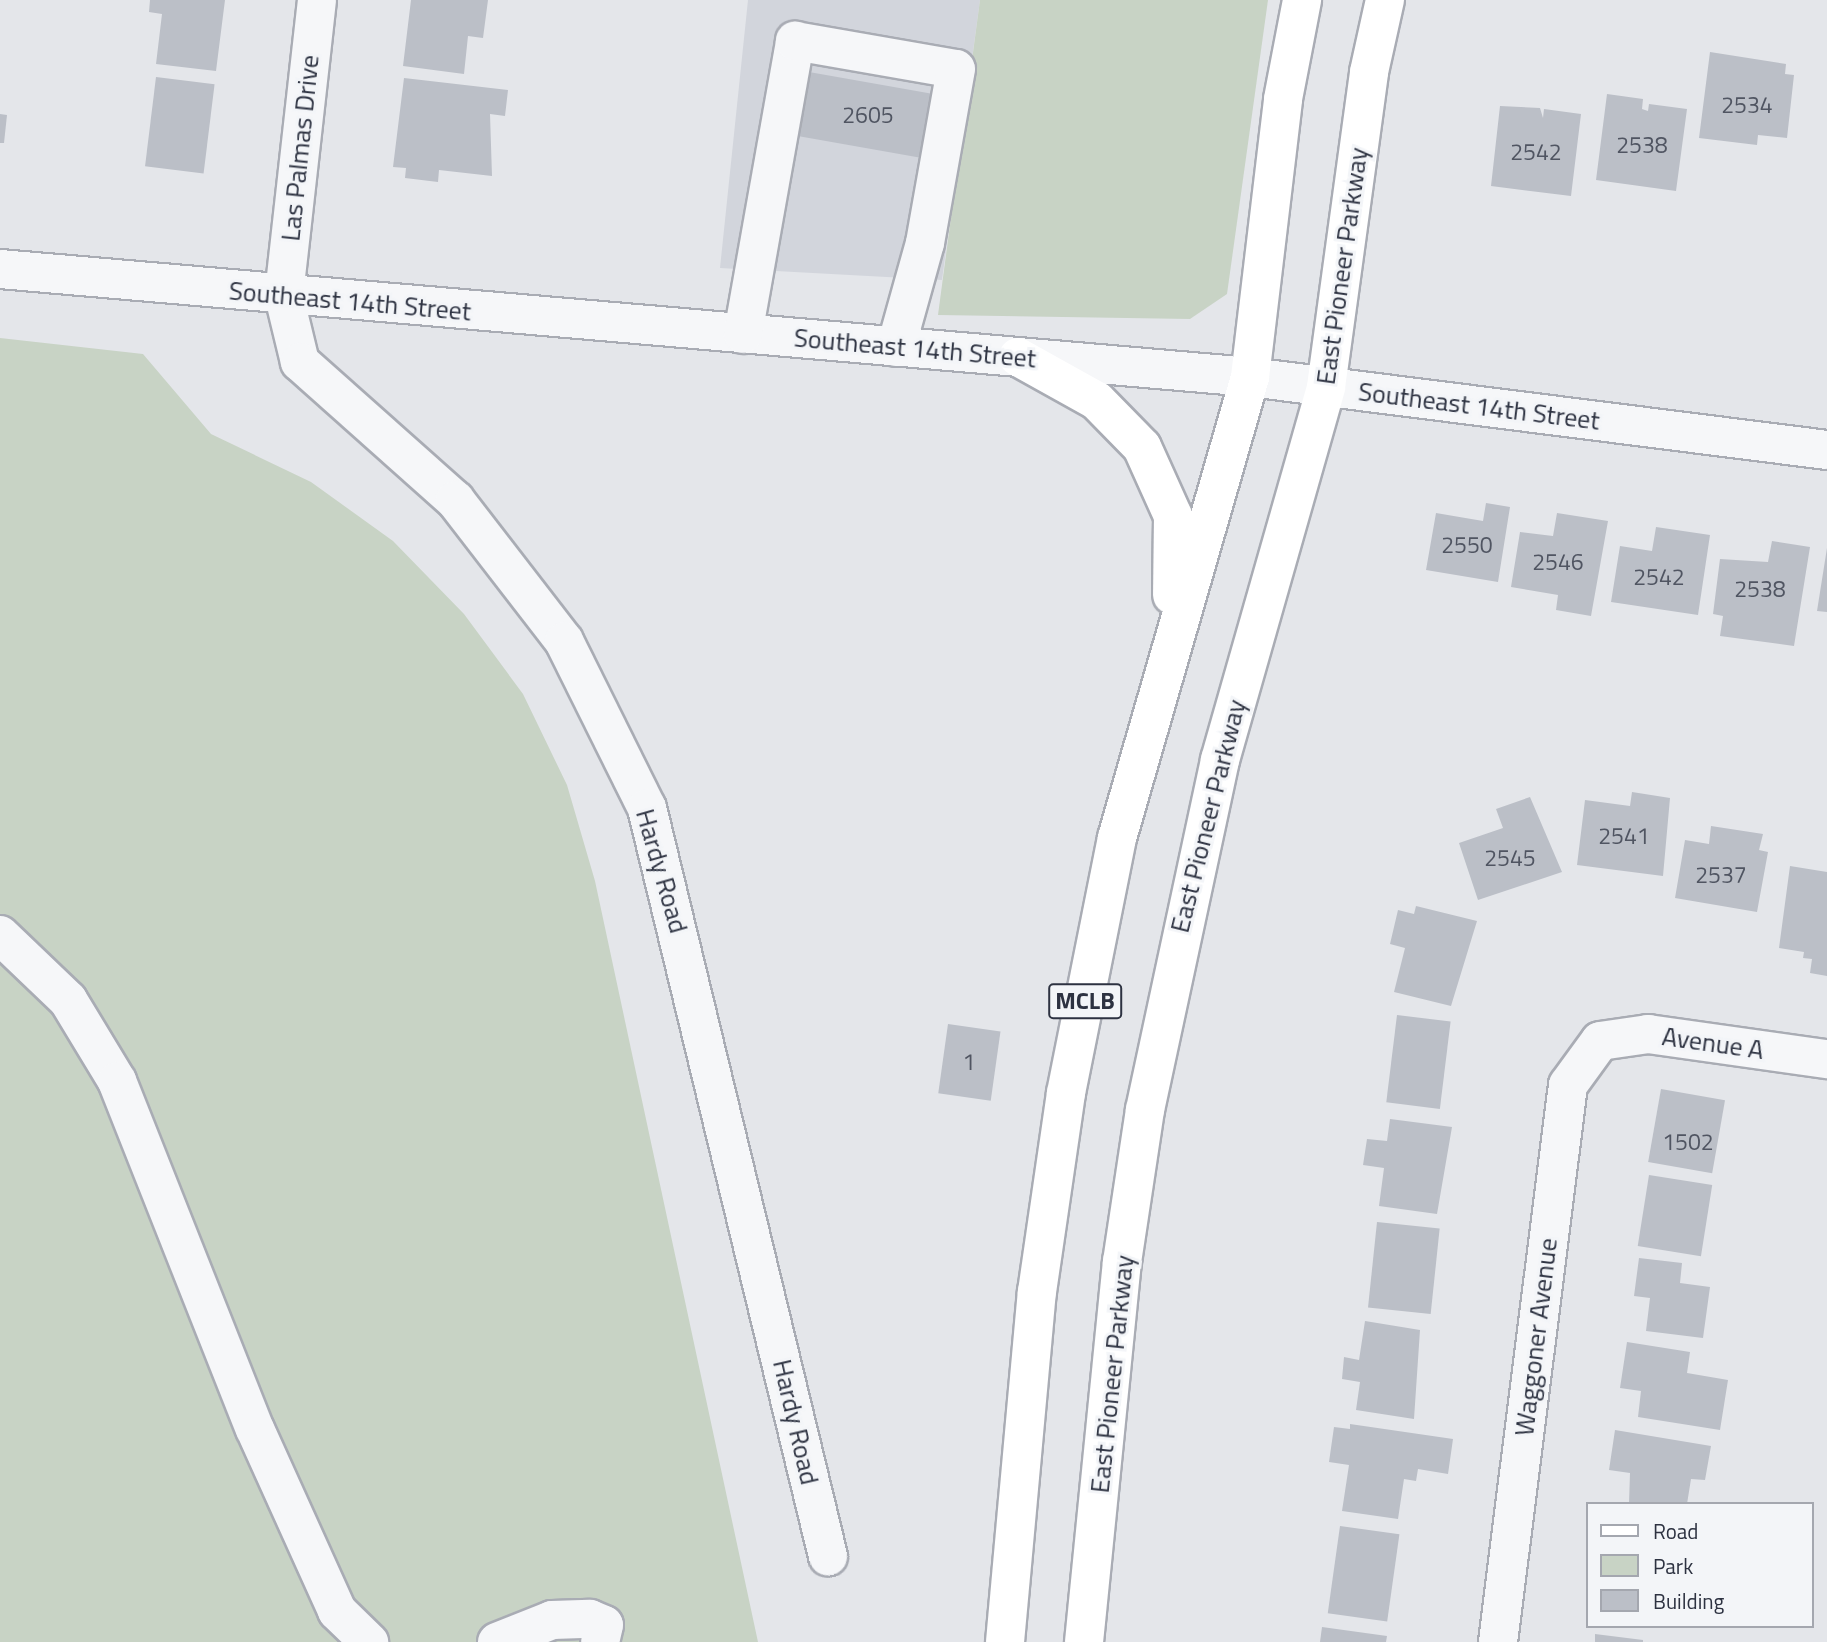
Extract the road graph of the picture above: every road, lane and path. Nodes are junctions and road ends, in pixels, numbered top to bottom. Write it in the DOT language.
graph roads {
  1 [pos="317,0"];
  2 [pos="1303,0"];
  3 [pos="1385,0"];
  4 [pos="0,269"];
  5 [pos="284,296"];
  6 [pos="743,334"];
  7 [pos="896,347"];
  8 [pos="1018,357"];
  9 [pos="1250,377"];
  10 [pos="1326,387"];
  11 [pos="1827,450"];
  12 [pos="1171,642"];
  13 [pos="0,935"];
  14 [pos="1600,1041"];
  15 [pos="1827,1059"];
  16 [pos="828,1556"];
  17 [pos="369,1642"];
  18 [pos="497,1642"];
  19 [pos="600,1642"];
  20 [pos="1005,1642"];
  21 [pos="1084,1642"];
  22 [pos="1498,1642"];
  1 -- 5 [label="street, Las Palmas Drive"];
  2 -- 9 [label="main road"];
  3 -- 10 [label="main road, East Pioneer Parkway"];
  4 -- 5 [label="street, Southeast 14th Street"];
  5 -- 6 [label="street, Southeast 14th Street"];
  5 -- 16 [label="street, Hardy Road"];
  6 -- 7 [label="street, Southeast 14th Street"];
  6 -- 7 [label="street"];
  7 -- 8 [label="street, Southeast 14th Street"];
  8 -- 9 [label="street, Southeast 14th Street"];
  8 -- 12 [label="main road"];
  9 -- 10 [label="street, Southeast 14th Street"];
  9 -- 12 [label="main road, MCLB"];
  10 -- 11 [label="street, Southeast 14th Street"];
  10 -- 21 [label="main road, East Pioneer Parkway / MCLB"];
  12 -- 20 [label="main road, MCLB"];
  13 -- 17 [label="street"];
  14 -- 15 [label="street, Avenue A"];
  14 -- 22 [label="street, Waggoner Avenue"];
  18 -- 19 [label="street"];
}
